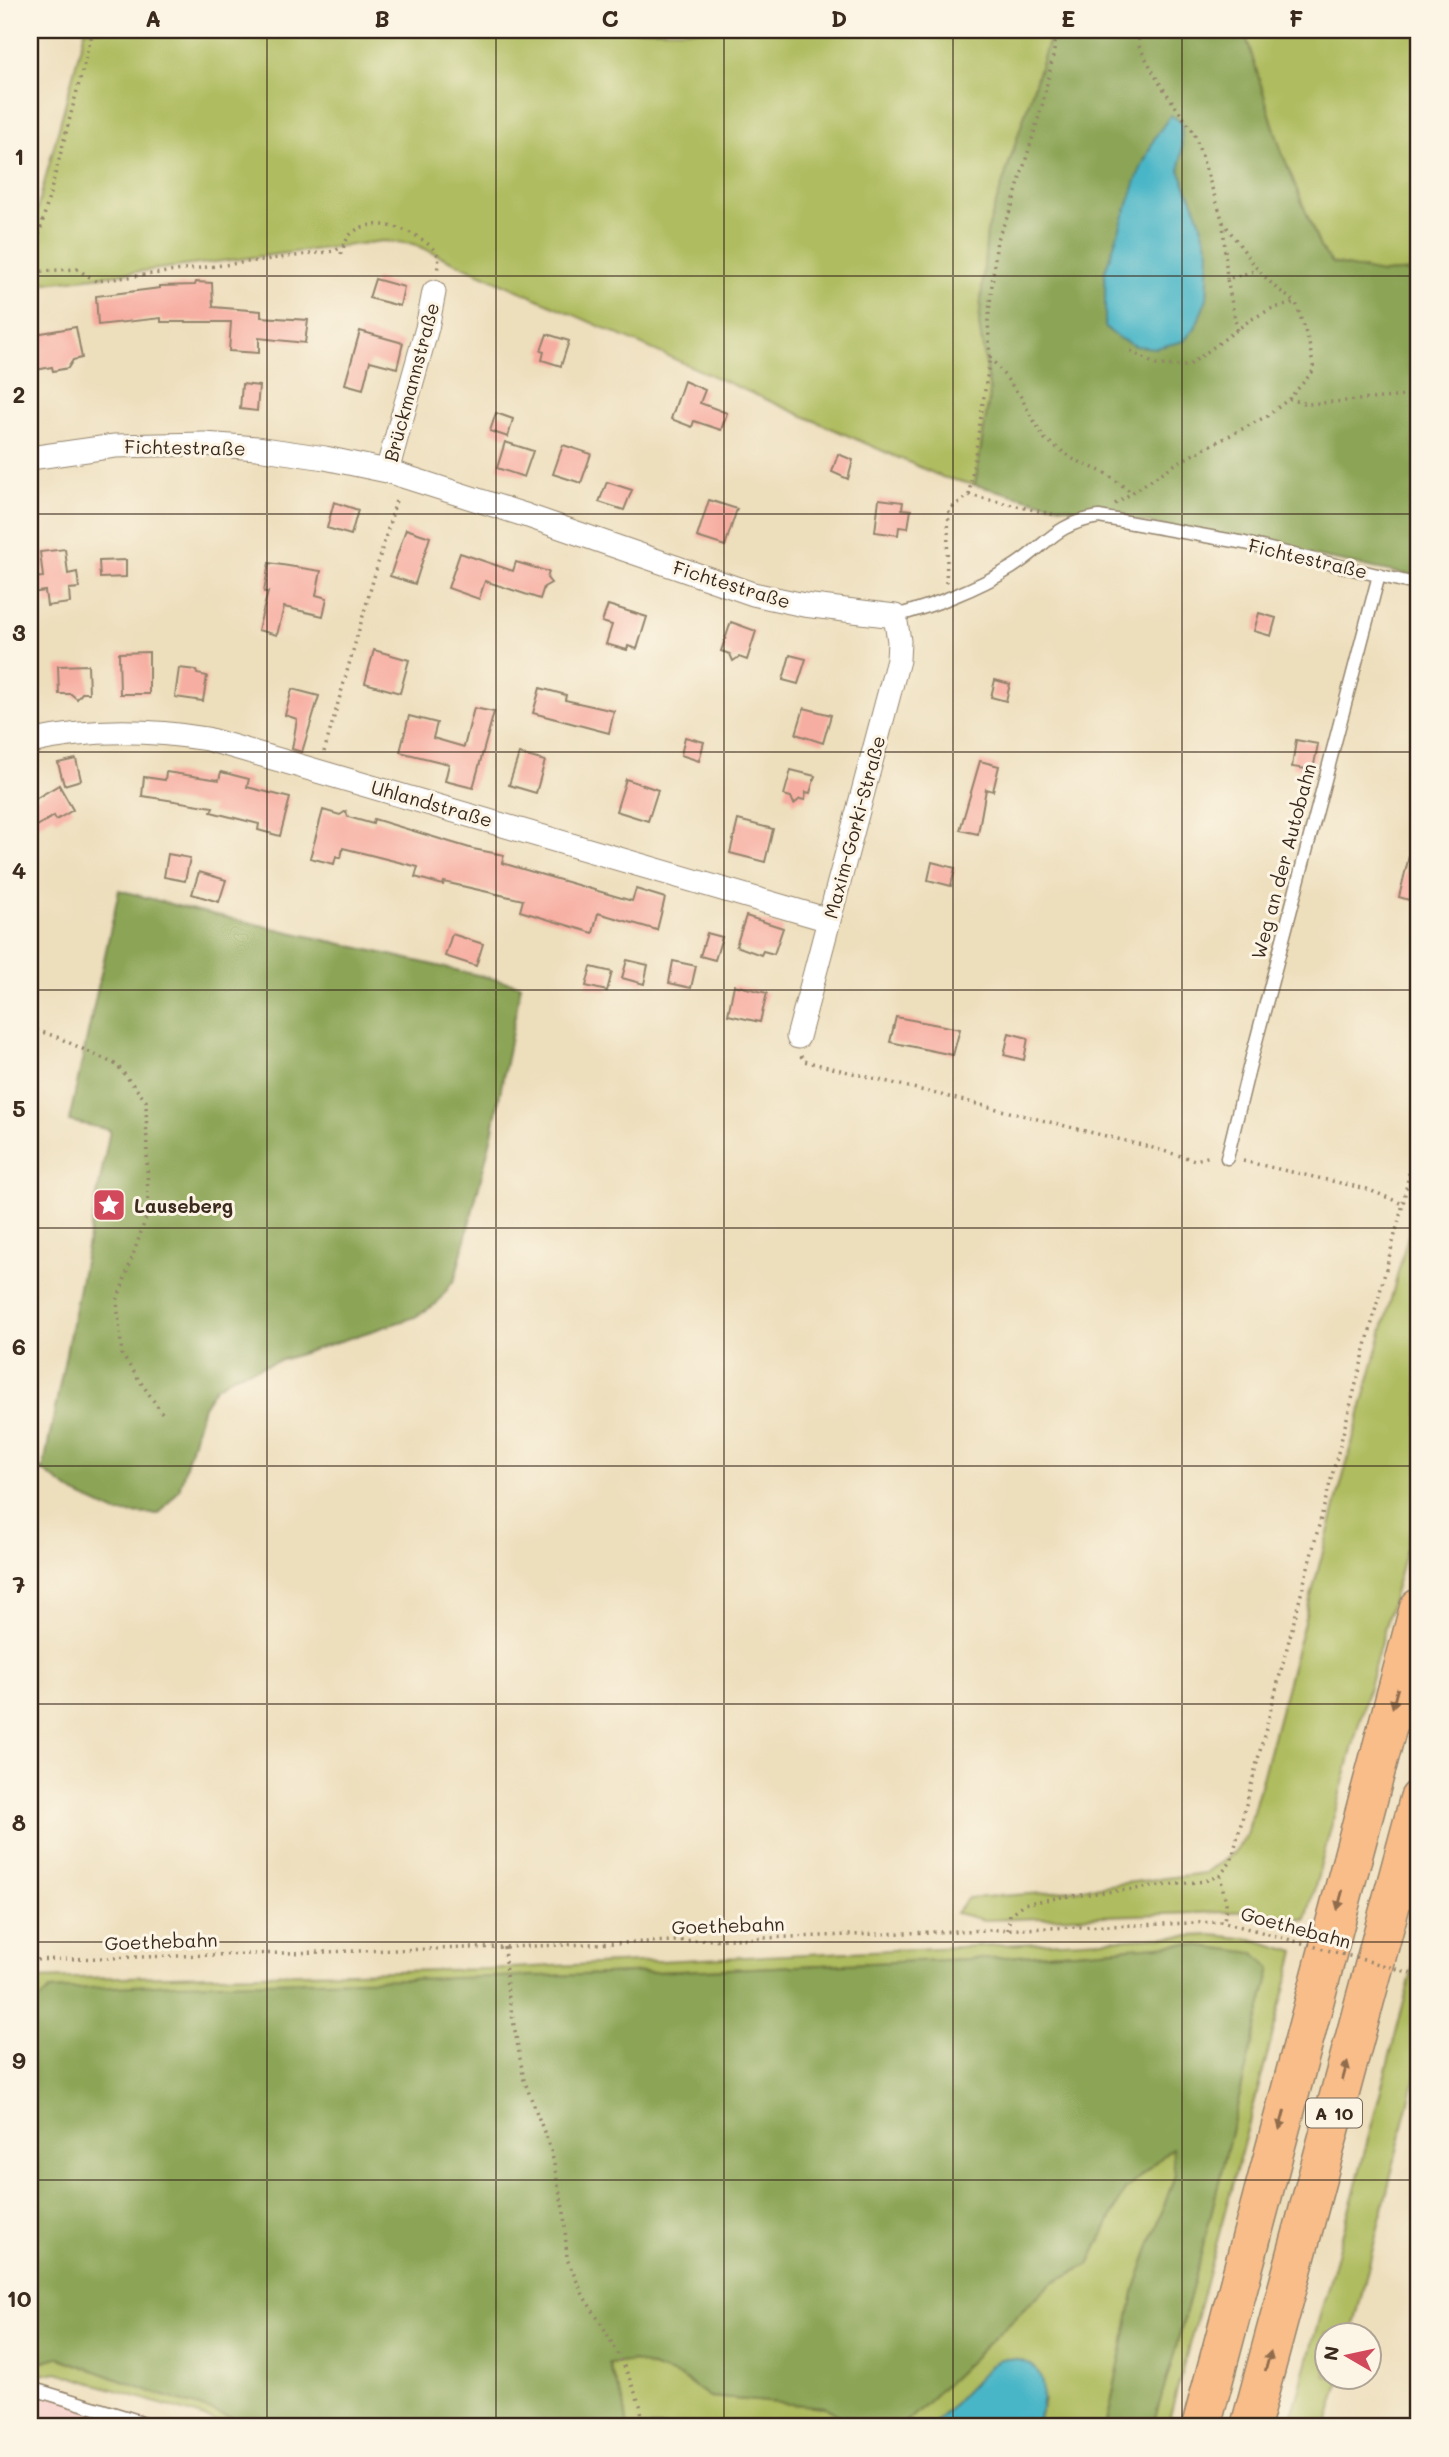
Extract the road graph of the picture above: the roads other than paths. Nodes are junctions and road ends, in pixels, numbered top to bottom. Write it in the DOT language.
graph roads {
  1 [pos="434,292"];
  2 [pos="30,458"];
  3 [pos="395,474"];
  4 [pos="1379,575"];
  5 [pos="1419,585"];
  6 [pos="895,615"];
  7 [pos="30,742"];
  8 [pos="829,920"];
  9 [pos="798,1037"];
  10 [pos="1227,1158"];
  11 [pos="1419,1608"];
  12 [pos="1419,1799"];
  13 [pos="30,2388"];
  14 [pos="158,2427"];
  15 [pos="1201,2427"];
  16 [pos="1250,2427"];
  1 -- 3 [label="street, Brückmannstraße"];
  2 -- 3 [label="street, Fichtestraße"];
  3 -- 6 [label="street, Fichtestraße"];
  4 -- 5 [label="lane, Fichtestraße"];
  4 -- 6 [label="lane, Fichtestraße"];
  4 -- 10 [label="lane, Weg an der Autobahn"];
  6 -- 8 [label="street, Maxim-Gorki-Straße"];
  7 -- 8 [label="street, Uhlandstraße"];
  8 -- 9 [label="street, Maxim-Gorki-Straße"];
  11 -- 15 [label="highway, A 10, one-way"];
  16 -- 12 [label="highway, A 10, one-way"];
  13 -- 14 [label="lane"];
}
